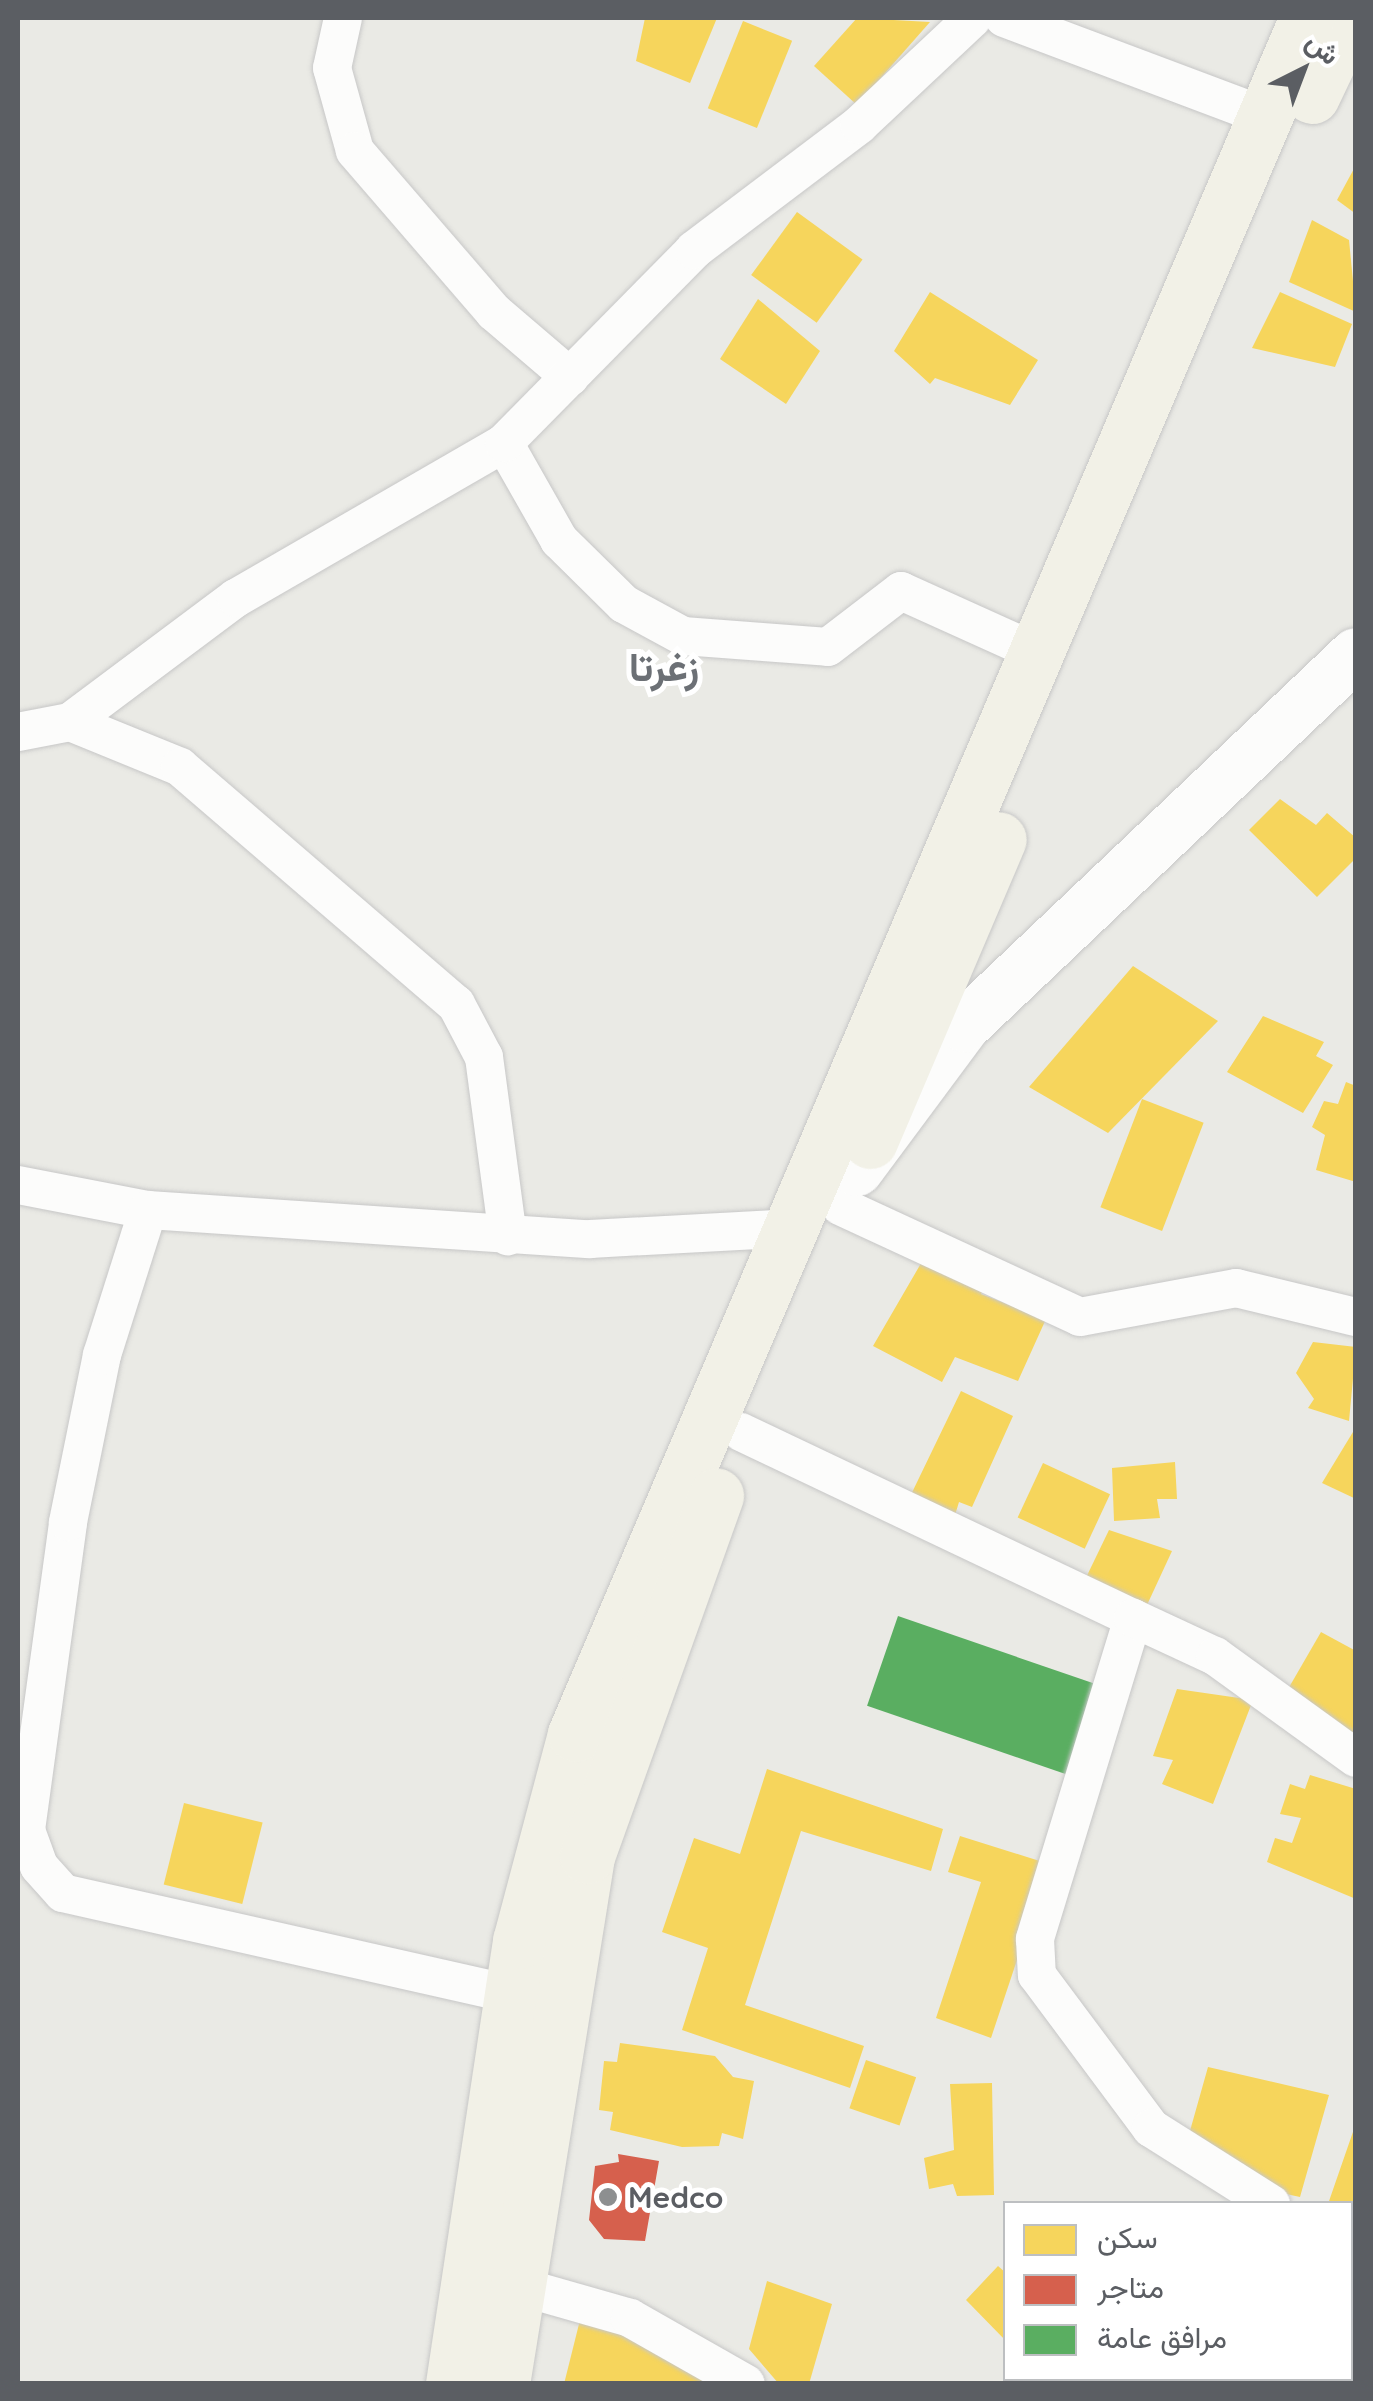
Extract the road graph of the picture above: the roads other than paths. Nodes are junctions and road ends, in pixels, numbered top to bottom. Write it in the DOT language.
graph roads {
  1 [pos="343,18"];
  2 [pos="973,18"];
  3 [pos="1004,18"];
  4 [pos="1307,18"];
  5 [pos="1349,18"];
  6 [pos="1262,115"];
  7 [pos="570,377"];
  8 [pos="504,443"];
  9 [pos="1038,653"];
  10 [pos="1356,654"];
  11 [pos="70,722"];
  12 [pos="18,732"];
  13 [pos="918,986"];
  14 [pos="18,1185"];
  15 [pos="831,1201"];
  16 [pos="148,1210"];
  17 [pos="508,1236"];
  18 [pos="1356,1318"];
  19 [pos="741,1432"];
  20 [pos="1134,1618"];
  21 [pos="1356,1758"];
  22 [pos="510,1994"];
  23 [pos="1206,2187"];
  24 [pos="1259,2201"];
  25 [pos="493,2278"];
  26 [pos="453,2384"];
  27 [pos="502,2384"];
  28 [pos="746,2384"];
  1 -- 7 [label="street"];
  2 -- 7 [label="street"];
  3 -- 6 [label="street"];
  4 -- 6 [label="main road"];
  5 -- 13 [label="main road"];
  6 -- 9 [label="main road"];
  7 -- 8 [label="street"];
  8 -- 9 [label="street"];
  8 -- 11 [label="street"];
  9 -- 13 [label="main road"];
  10 -- 15 [label="main road"];
  11 -- 12 [label="street"];
  11 -- 17 [label="street"];
  13 -- 15 [label="main road"];
  13 -- 15 [label="main road"];
  14 -- 16 [label="street"];
  15 -- 17 [label="street"];
  15 -- 18 [label="street"];
  15 -- 19 [label="main road"];
  15 -- 22 [label="main road"];
  16 -- 17 [label="street"];
  16 -- 22 [label="street"];
  19 -- 20 [label="street"];
  19 -- 25 [label="main road"];
  20 -- 21 [label="street"];
  20 -- 23 [label="street"];
  22 -- 25 [label="main road"];
  23 -- 24 [label="street"];
  25 -- 26 [label="main road"];
  25 -- 27 [label="main road"];
  25 -- 28 [label="street"];
}
